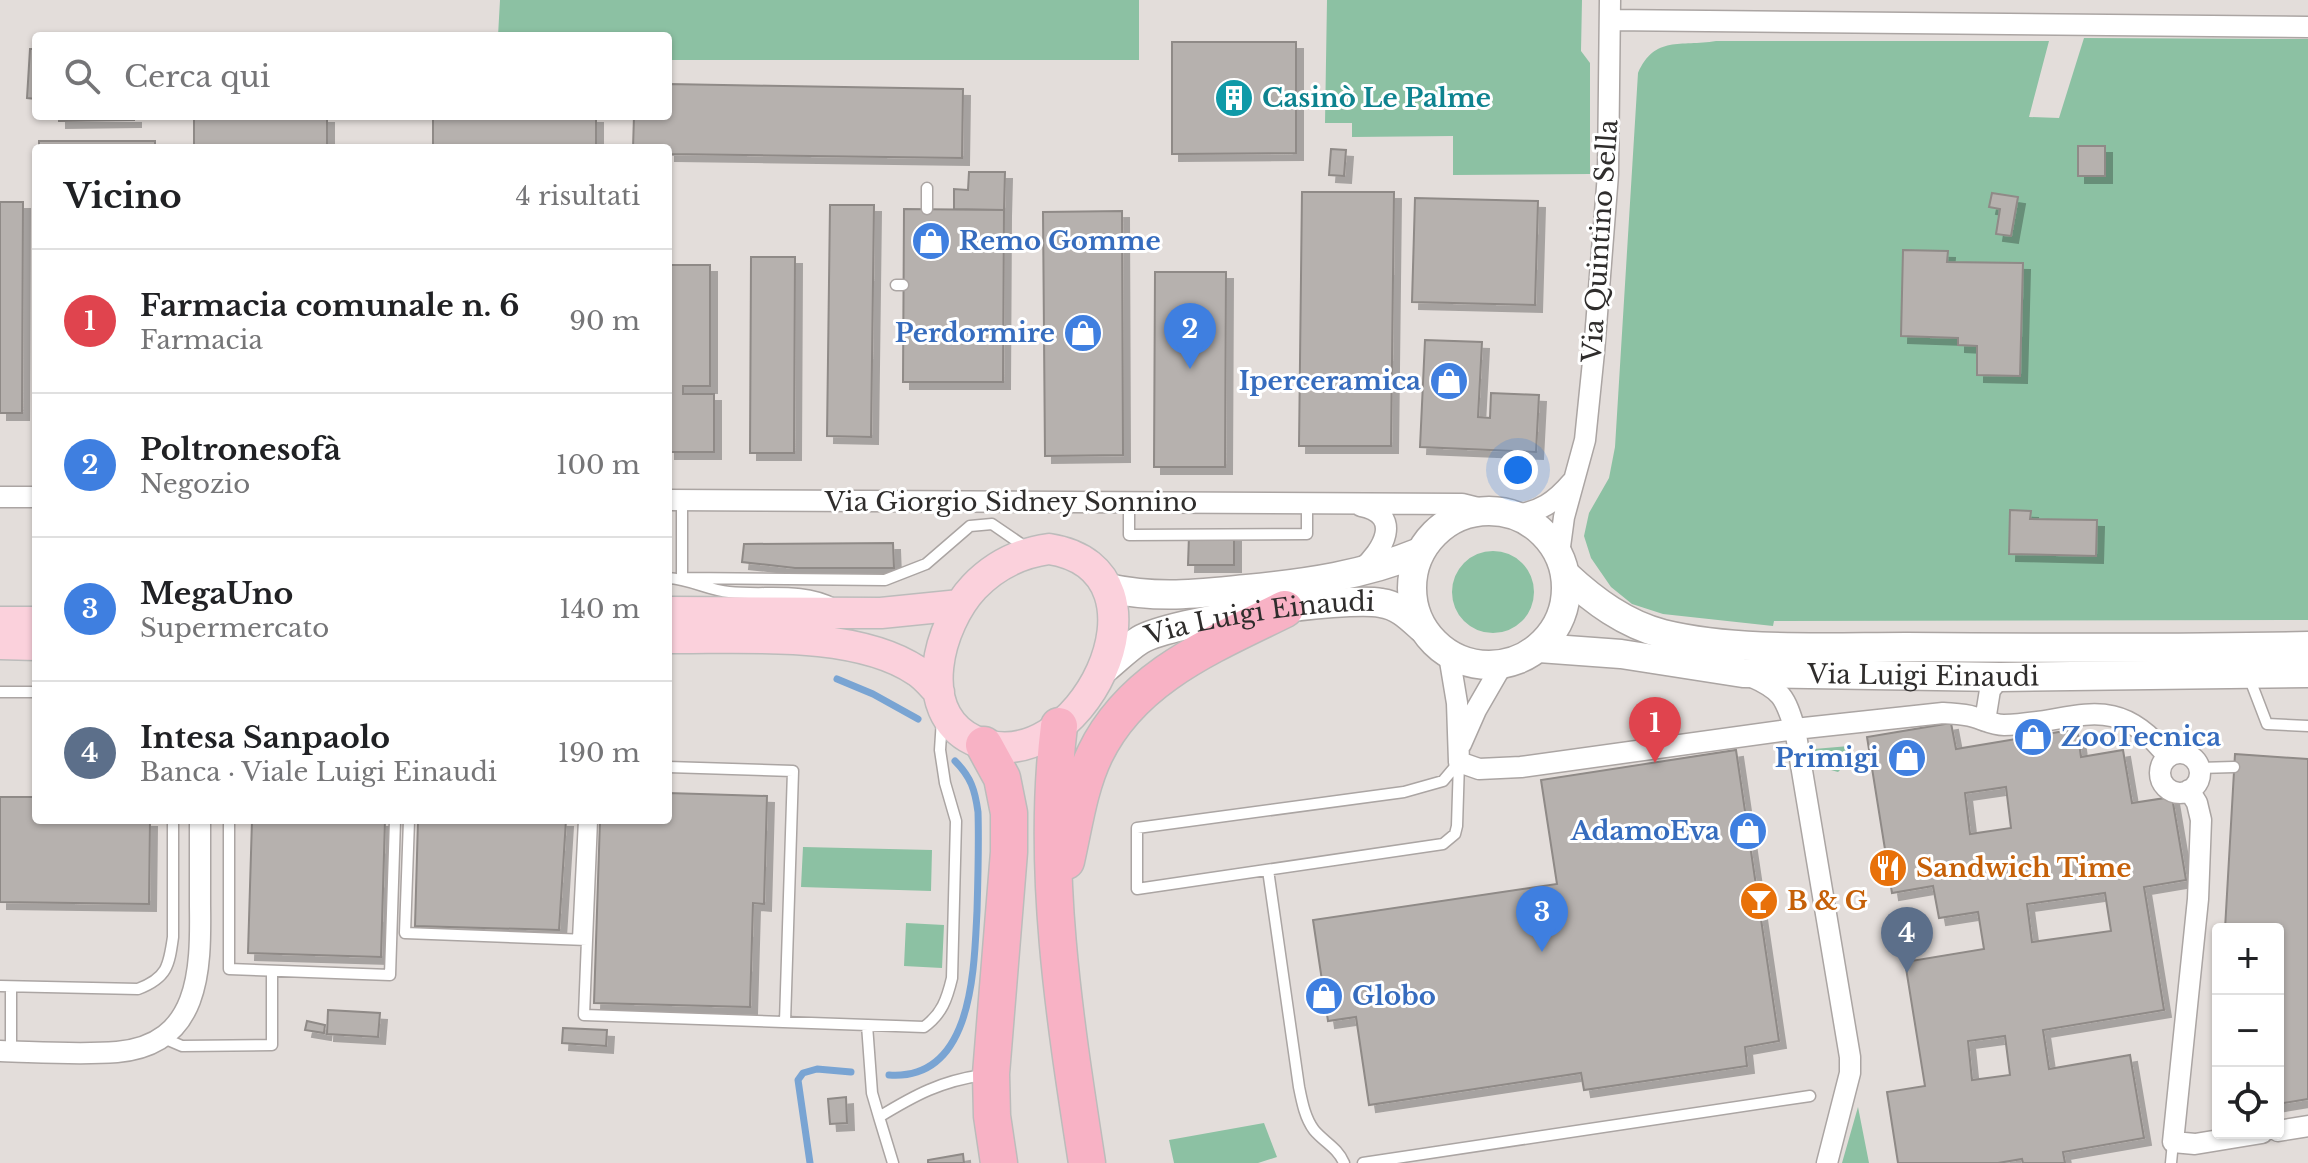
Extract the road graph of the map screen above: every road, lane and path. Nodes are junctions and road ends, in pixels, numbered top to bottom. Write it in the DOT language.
graph roads {
  1 [pos="1610,10"];
  2 [pos="2308,27"];
  3 [pos="927,188"];
  4 [pos="927,209"];
  5 [pos="1574,479"];
  6 [pos="0,497"];
  7 [pos="32,497"];
  8 [pos="675,500"];
  9 [pos="1129,503"];
  10 [pos="1307,504"];
  11 [pos="1353,504"];
  12 [pos="1486,510"];
  13 [pos="1515,515"];
  14 [pos="1031,552"];
  15 [pos="1420,552"];
  16 [pos="1562,564"];
  17 [pos="1356,574"];
  18 [pos="672,578"];
  19 [pos="682,578"];
  20 [pos="1107,588"];
  21 [pos="960,605"];
  22 [pos="1285,609"];
  23 [pos="672,612"];
  24 [pos="852,613"];
  25 [pos="0,622"];
  26 [pos="32,622"];
  27 [pos="1423,629"];
  28 [pos="672,638"];
  29 [pos="0,644"];
  30 [pos="32,645"];
  31 [pos="2308,646"];
  32 [pos="1539,648"];
  33 [pos="1449,655"];
  34 [pos="1502,665"];
  35 [pos="1102,671"];
  36 [pos="1743,673"];
  37 [pos="2308,673"];
  38 [pos="2248,675"];
  39 [pos="2000,677"];
  40 [pos="0,692"];
  41 [pos="32,692"];
  42 [pos="941,700"];
  43 [pos="1985,721"];
  44 [pos="1059,726"];
  45 [pos="2308,726"];
  46 [pos="1795,729"];
  47 [pos="984,745"];
  48 [pos="1460,755"];
  49 [pos="2168,757"];
  50 [pos="672,767"];
  51 [pos="2234,767"];
  52 [pos="2199,768"];
  53 [pos="2189,790"];
  54 [pos="173,824"];
  55 [pos="200,824"];
  56 [pos="229,824"];
  57 [pos="395,824"];
  58 [pos="409,824"];
  59 [pos="584,824"];
  60 [pos="592,824"];
  61 [pos="1268,870"];
  62 [pos="1056,901"];
  63 [pos="582,939"];
  64 [pos="272,971"];
  65 [pos="5,986"];
  66 [pos="785,1022"];
  67 [pos="867,1025"];
  68 [pos="161,1037"];
  69 [pos="5,1051"];
  70 [pos="991,1074"];
  71 [pos="1810,1096"];
  72 [pos="879,1117"];
  73 [pos="2308,1126"];
  74 [pos="2284,1130"];
  75 [pos="2225,1139"];
  76 [pos="2173,1142"];
  77 [pos="893,1163"];
  78 [pos="999,1163"];
  79 [pos="1087,1163"];
  80 [pos="1344,1163"];
  81 [pos="1363,1163"];
  82 [pos="1827,1163"];
  83 [pos="2171,1163"];
  1 -- 2 [label="street"];
  1 -- 5 [label="street, Via Quintino Sella"];
  3 -- 4 [label="lane"];
  5 -- 13 [label="street"];
  5 -- 16 [label="street, Via Quintino Sella"];
  6 -- 7 [label="street"];
  8 -- 9 [label="street, Via Giorgio Sidney Sonnino"];
  8 -- 19 [label="lane"];
  9 -- 10 [label="street, Via Giorgio Sidney Sonnino"];
  9 -- 10 [label="lane"];
  10 -- 11 [label="street, Via Giorgio Sidney Sonnino"];
  11 -- 12 [label="street, Via Giorgio Sidney Sonnino"];
  11 -- 17 [label="street, Via Giorgio Sidney Sonnino"];
  12 -- 13 [label="main road, Via Luigi Einaudi"];
  12 -- 15 [label="main road, Via Luigi Einaudi"];
  13 -- 16 [label="main road, Via Luigi Einaudi"];
  14 -- 19 [label="lane"];
  14 -- 20 [label="main road"];
  14 -- 21 [label="main road"];
  15 -- 17 [label="main road, Via Luigi Einaudi"];
  15 -- 27 [label="main road, Via Luigi Einaudi"];
  16 -- 31 [label="main road, Via Luigi Einaudi"];
  16 -- 32 [label="main road"];
  17 -- 20 [label="main road, Via Luigi Einaudi"];
  18 -- 19 [label="lane"];
  19 -- 24 [label="lane"];
  20 -- 35 [label="main road, Via Luigi Einaudi"];
  21 -- 24 [label="main road"];
  21 -- 42 [label="main road"];
  22 -- 27 [label="main road, Via Luigi Einaudi"];
  22 -- 35 [label="main road, Via Luigi Einaudi"];
  22 -- 62 [label="highway"];
  23 -- 24 [label="main road"];
  25 -- 26 [label="main road"];
  27 -- 33 [label="main road, Via Luigi Einaudi"];
  28 -- 42 [label="main road"];
  29 -- 30 [label="main road"];
  32 -- 34 [label="main road, Via Luigi Einaudi"];
  32 -- 36 [label="main road, Via Luigi Einaudi"];
  33 -- 34 [label="main road"];
  33 -- 48 [label="street"];
  34 -- 48 [label="street"];
  35 -- 44 [label="main road, Via Luigi Einaudi"];
  36 -- 39 [label="main road, Via Luigi Einaudi"];
  36 -- 46 [label="street"];
  37 -- 38 [label="main road, Via Luigi Einaudi"];
  38 -- 39 [label="main road, Via Luigi Einaudi"];
  38 -- 45 [label="lane"];
  39 -- 43 [label="street"];
  40 -- 41 [label="lane"];
  42 -- 47 [label="main road"];
  42 -- 67 [label="lane"];
  43 -- 46 [label="street"];
  43 -- 49 [label="street"];
  44 -- 47 [label="main road, Via Luigi Einaudi"];
  44 -- 62 [label="highway"];
  46 -- 48 [label="street"];
  46 -- 82 [label="street"];
  47 -- 70 [label="highway"];
  48 -- 61 [label="lane"];
  48 -- 61 [label="lane"];
  49 -- 52 [label="street"];
  49 -- 53 [label="street"];
  50 -- 66 [label="lane"];
  51 -- 52 [label="lane"];
  52 -- 53 [label="street"];
  53 -- 76 [label="street"];
  54 -- 65 [label="lane"];
  55 -- 68 [label="street"];
  56 -- 64 [label="lane"];
  57 -- 64 [label="lane"];
  58 -- 63 [label="lane"];
  59 -- 63 [label="lane"];
  60 -- 63 [label="lane"];
  61 -- 80 [label="lane"];
  62 -- 79 [label="highway"];
  63 -- 66 [label="lane"];
  64 -- 68 [label="lane"];
  65 -- 69 [label="lane"];
  66 -- 67 [label="lane"];
  67 -- 72 [label="lane"];
  68 -- 69 [label="street"];
  70 -- 72 [label="lane"];
  70 -- 78 [label="highway"];
  71 -- 81 [label="lane"];
  72 -- 77 [label="lane"];
  73 -- 74 [label="street"];
  75 -- 76 [label="street"];
  76 -- 83 [label="lane"];
}
